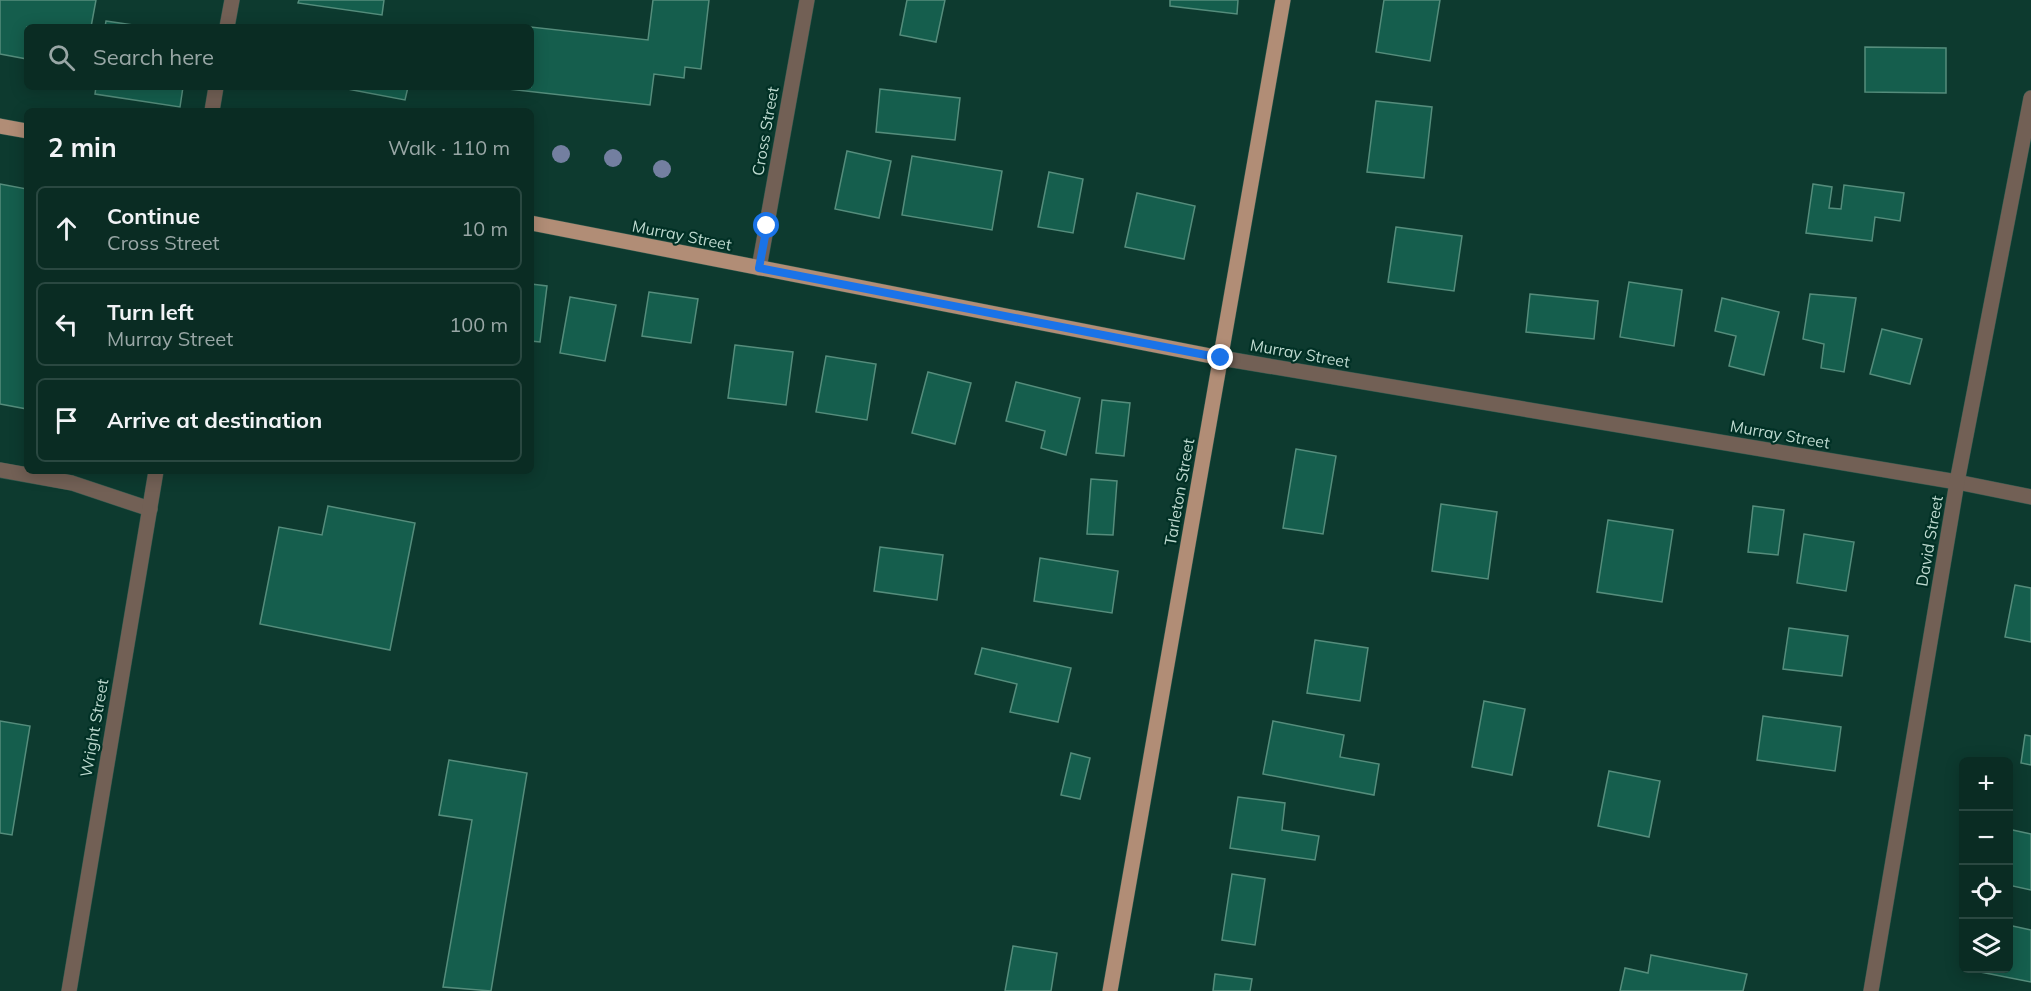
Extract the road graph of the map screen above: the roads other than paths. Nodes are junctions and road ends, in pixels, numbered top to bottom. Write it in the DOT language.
graph roads {
  1 [pos="232,0"];
  2 [pos="807,0"];
  3 [pos="1283,0"];
  4 [pos="228,24"];
  5 [pos="216,90"];
  6 [pos="2031,99"];
  7 [pos="212,108"];
  8 [pos="0,126"];
  9 [pos="24,130"];
  10 [pos="534,224"];
  11 [pos="759,268"];
  12 [pos="1221,358"];
  13 [pos="0,470"];
  14 [pos="156,474"];
  15 [pos="1957,482"];
  16 [pos="2031,497"];
  17 [pos="150,509"];
  18 [pos="69,991"];
  19 [pos="1110,991"];
  20 [pos="1871,991"];
  1 -- 4 [label="street"];
  2 -- 11 [label="street, Cross Street"];
  3 -- 12 [label="main road, Tarleton Street"];
  5 -- 7 [label="street"];
  6 -- 15 [label="street, David Street"];
  8 -- 9 [label="main road"];
  10 -- 11 [label="main road, Murray Street"];
  11 -- 12 [label="main road, Murray Street"];
  12 -- 15 [label="street, Murray Street"];
  12 -- 19 [label="main road, Tarleton Street"];
  13 -- 17 [label="street"];
  14 -- 17 [label="street, Wright Street"];
  15 -- 16 [label="street, Murray Street"];
  15 -- 20 [label="street, David Street"];
  17 -- 18 [label="street, Wright Street"];
}
